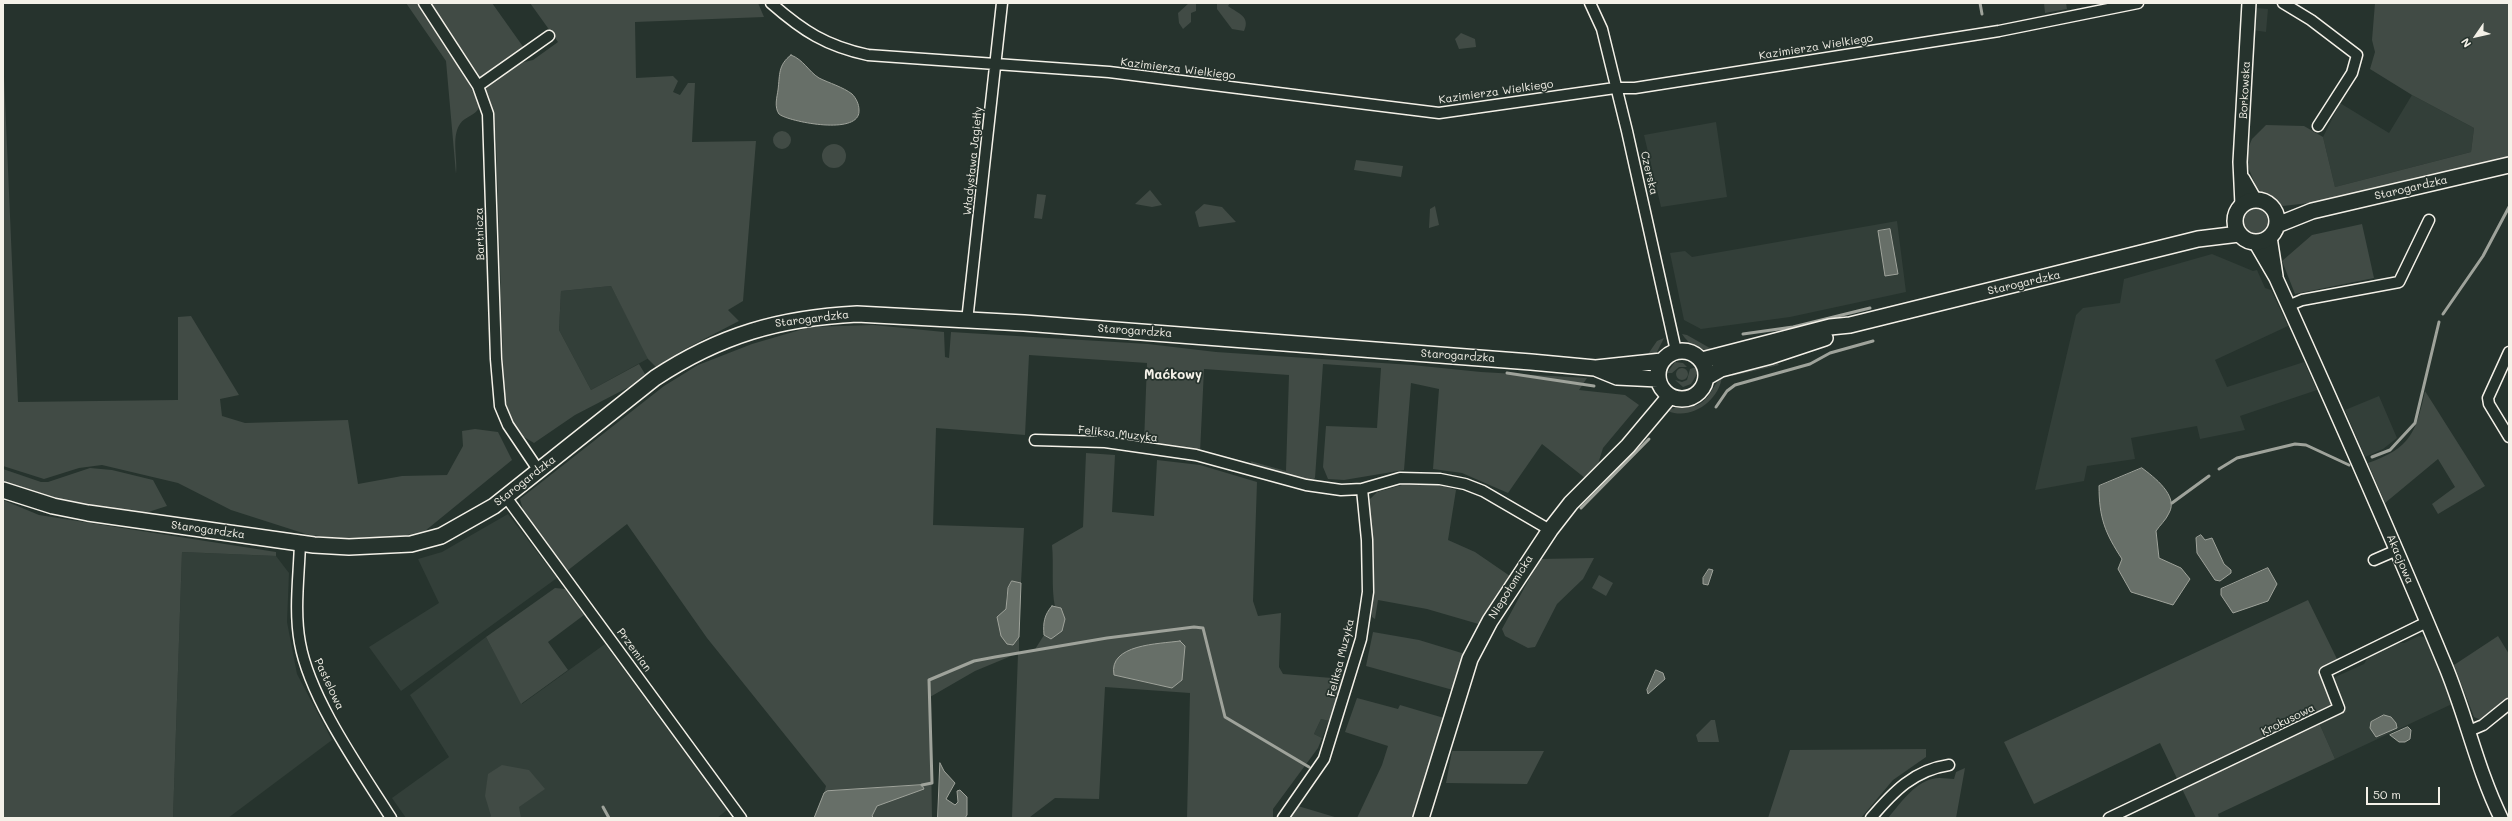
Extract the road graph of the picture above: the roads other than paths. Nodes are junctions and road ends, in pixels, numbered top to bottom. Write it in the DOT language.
graph roads {
  1 [pos="424,3"];
  2 [pos="771,3"];
  3 [pos="1002,3"];
  4 [pos="1590,3"];
  5 [pos="2138,3"];
  6 [pos="2249,3"];
  7 [pos="2283,3"];
  8 [pos="549,36"];
  9 [pos="996,64"];
  10 [pos="478,86"];
  11 [pos="1615,88"];
  12 [pos="2318,126"];
  13 [pos="2509,165"];
  14 [pos="2248,202"];
  15 [pos="2429,220"];
  16 [pos="2274,225"];
  17 [pos="2237,227"];
  18 [pos="2255,242"];
  19 [pos="2276,278"];
  20 [pos="2288,306"];
  21 [pos="967,321"];
  22 [pos="1850,325"];
  23 [pos="1676,351"];
  24 [pos="2509,352"];
  25 [pos="1702,360"];
  26 [pos="1662,361"];
  27 [pos="1595,368"];
  28 [pos="1707,377"];
  29 [pos="1658,379"];
  30 [pos="1670,396"];
  31 [pos="2509,437"];
  32 [pos="1035,440"];
  33 [pos="539,471"];
  34 [pos="1362,489"];
  35 [pos="3,490"];
  36 [pos="506,497"];
  37 [pos="1550,530"];
  38 [pos="300,543"];
  39 [pos="2397,550"];
  40 [pos="2374,560"];
  41 [pos="2427,622"];
  42 [pos="2509,704"];
  43 [pos="2469,731"];
  44 [pos="1949,765"];
  45 [pos="2498,817"];
  46 [pos="391,818"];
  47 [pos="741,818"];
  48 [pos="1283,818"];
  49 [pos="1421,818"];
  50 [pos="1871,818"];
  51 [pos="2109,818"];
  1 -- 10 [label="street, Bartnicza"];
  2 -- 9 [label="street, Kazimierza Wielkiego"];
  3 -- 9 [label="street, Władysława Jagiełły"];
  4 -- 11 [label="street, Czerska"];
  5 -- 11 [label="street, Kazimierza Wielkiego"];
  6 -- 14 [label="street, Borkowska"];
  7 -- 12 [label="street"];
  8 -- 10 [label="street"];
  9 -- 11 [label="street, Kazimierza Wielkiego"];
  9 -- 21 [label="street, Władysława Jagiełły"];
  10 -- 33 [label="street, Bartnicza"];
  11 -- 23 [label="street, Czerska"];
  13 -- 16 [label="main road, Starogardzka"];
  14 -- 16 [label="main road"];
  14 -- 17 [label="main road"];
  15 -- 20 [label="street"];
  16 -- 18 [label="main road"];
  16 -- 19 [label="street, Akacjowa"];
  17 -- 18 [label="main road"];
  17 -- 22 [label="main road, Starogardzka"];
  18 -- 19 [label="street, Akacjowa"];
  19 -- 20 [label="street, Akacjowa"];
  20 -- 39 [label="street, Akacjowa"];
  21 -- 27 [label="main road, Starogardzka"];
  21 -- 33 [label="main road, Starogardzka"];
  22 -- 25 [label="main road, Starogardzka"];
  22 -- 28 [label="main road, Starogardzka"];
  23 -- 25 [label="main road"];
  23 -- 26 [label="main road"];
  24 -- 31 [label="street"];
  25 -- 28 [label="main road"];
  26 -- 27 [label="main road, Starogardzka"];
  26 -- 29 [label="main road"];
  27 -- 29 [label="main road, Starogardzka"];
  28 -- 30 [label="main road"];
  29 -- 30 [label="main road"];
  30 -- 37 [label="main road, Niepołomicka"];
  32 -- 34 [label="street, Feliksa Muzyka"];
  33 -- 36 [label="main road, Starogardzka"];
  34 -- 37 [label="street, Feliksa Muzyka"];
  34 -- 48 [label="street, Feliksa Muzyka"];
  35 -- 38 [label="main road, Starogardzka"];
  36 -- 38 [label="main road, Starogardzka"];
  36 -- 47 [label="street, Przemian"];
  37 -- 49 [label="main road, Niepołomicka"];
  38 -- 46 [label="street, Pastelowa"];
  39 -- 40 [label="street"];
  39 -- 41 [label="street, Akacjowa"];
  41 -- 43 [label="street, Akacjowa"];
  41 -- 51 [label="street, Krokusowa"];
  42 -- 43 [label="street"];
  43 -- 45 [label="street, Akacjowa"];
  44 -- 50 [label="street"];
}
